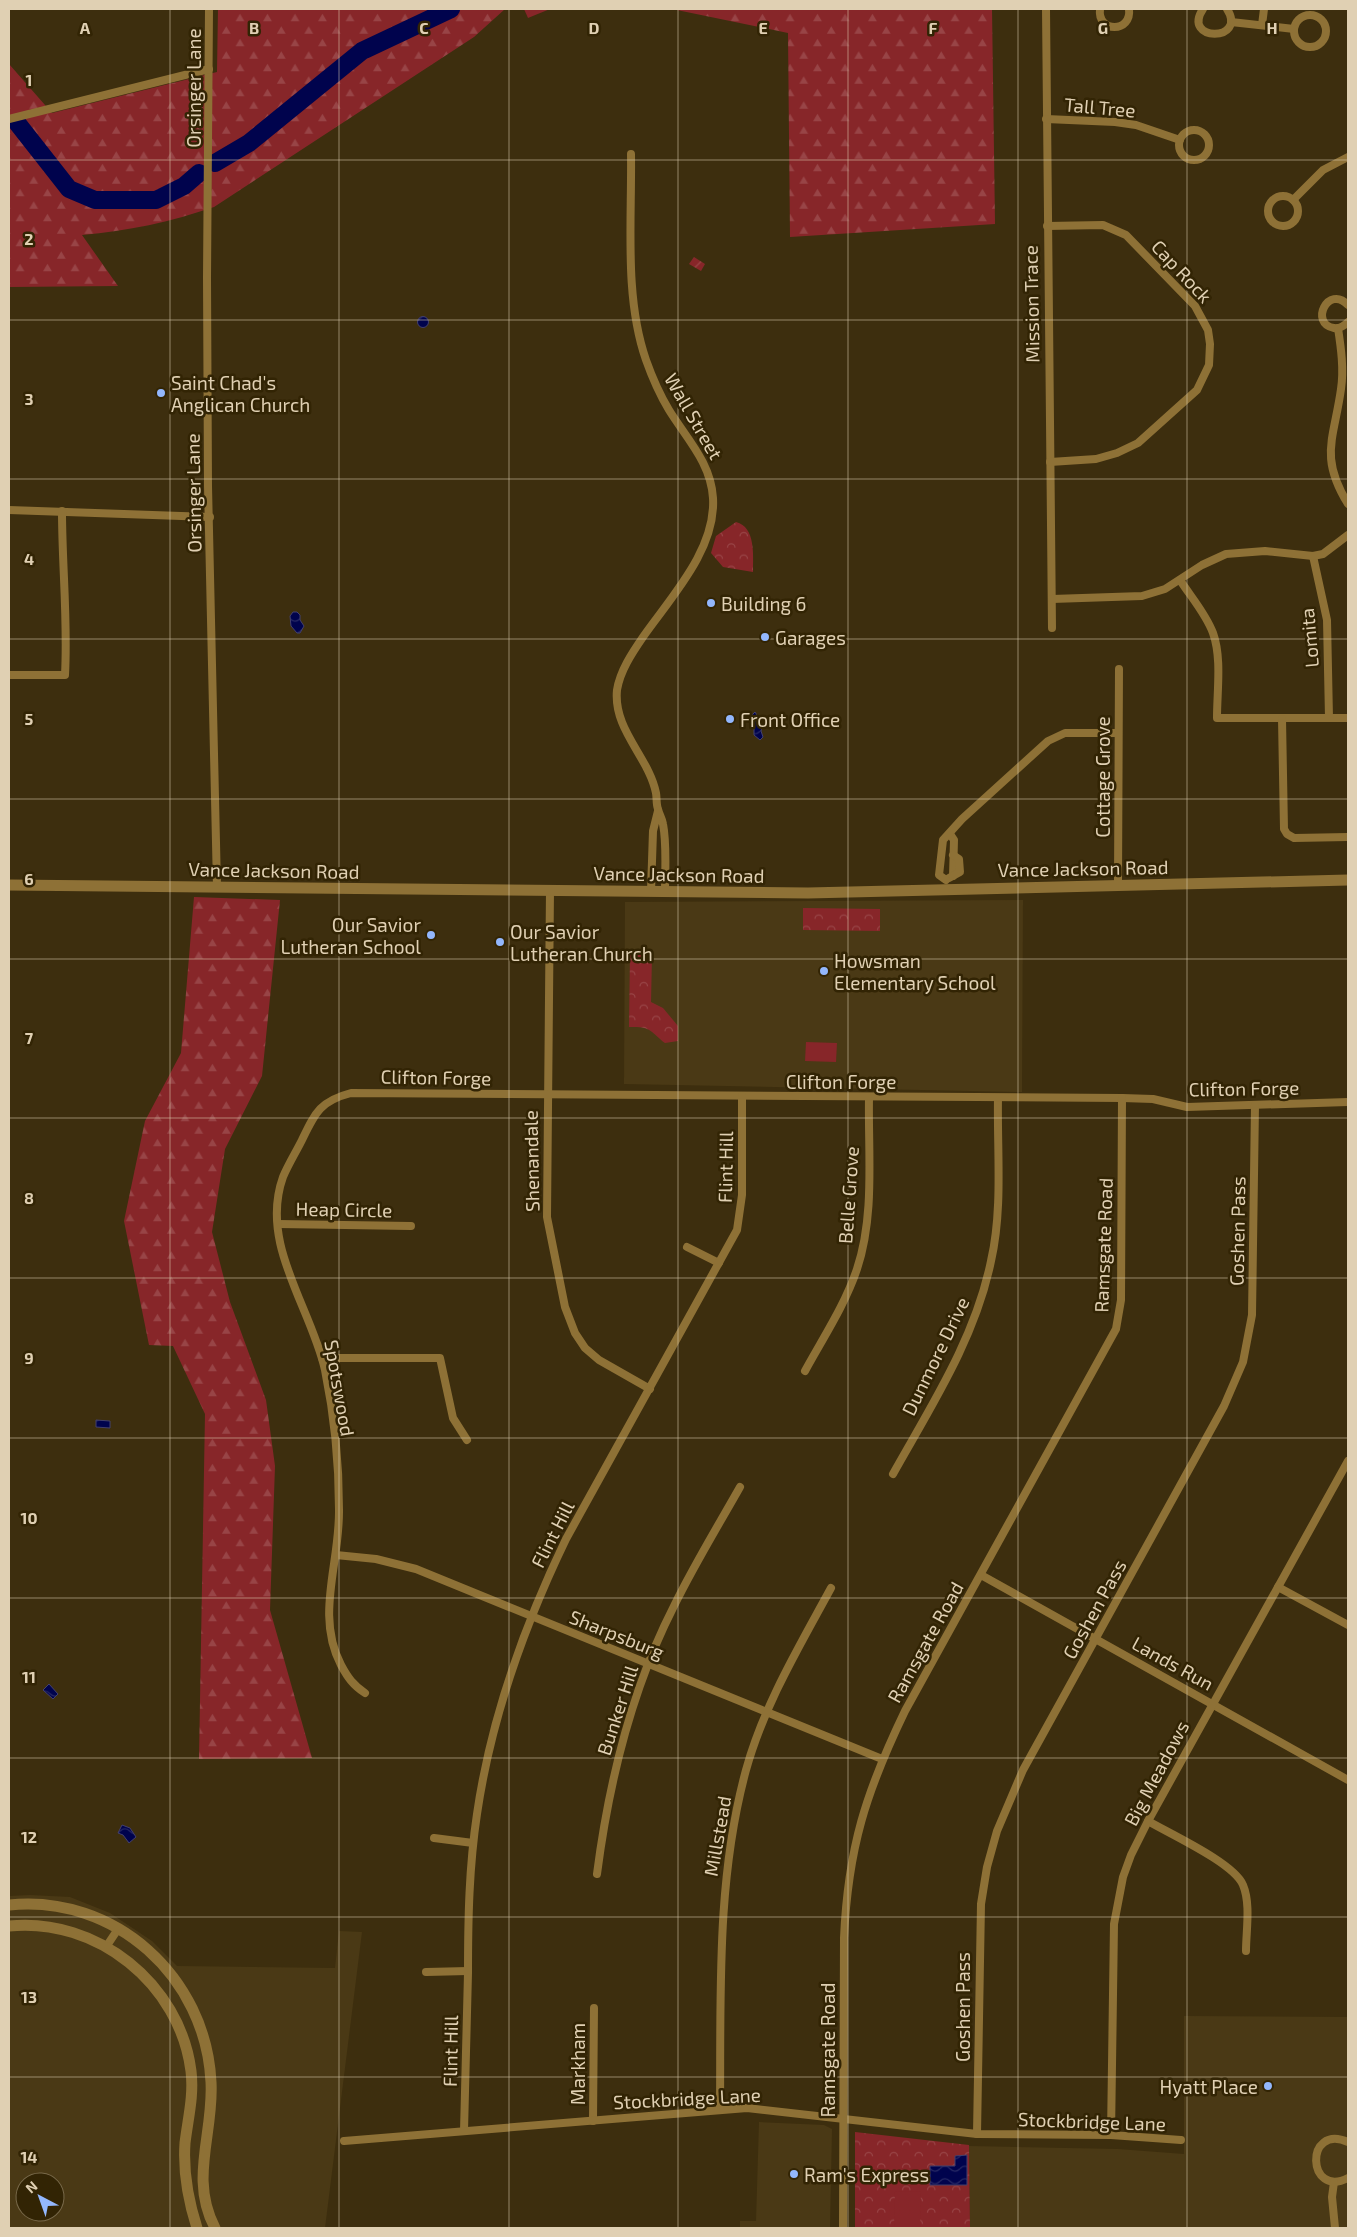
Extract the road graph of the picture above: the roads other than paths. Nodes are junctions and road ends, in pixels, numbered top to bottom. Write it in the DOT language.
graph roads {
  1 [pos="209,9"];
  2 [pos="1046,9"];
  3 [pos="1100,9"];
  4 [pos="1129,9"];
  5 [pos="1203,9"];
  6 [pos="1227,9"];
  7 [pos="1264,9"];
  8 [pos="1230,22"];
  9 [pos="1262,25"];
  10 [pos="1294,29"];
  11 [pos="209,69"];
  12 [pos="9,119"];
  13 [pos="1046,119"];
  14 [pos="1180,140"];
  15 [pos="631,154"];
  16 [pos="1348,157"];
  17 [pos="1293,200"];
  18 [pos="1047,226"];
  19 [pos="1348,305"];
  20 [pos="1348,322"];
  21 [pos="1338,328"];
  22 [pos="1050,462"];
  23 [pos="1348,504"];
  24 [pos="9,510"];
  25 [pos="62,511"];
  26 [pos="210,517"];
  27 [pos="1348,535"];
  28 [pos="1313,556"];
  29 [pos="1180,580"];
  30 [pos="1052,599"];
  31 [pos="1052,628"];
  32 [pos="1119,669"];
  33 [pos="9,675"];
  34 [pos="1329,718"];
  35 [pos="1348,718"];
  36 [pos="1282,719"];
  37 [pos="1118,733"];
  38 [pos="658,811"];
  39 [pos="950,834"];
  40 [pos="1348,837"];
  41 [pos="1348,880"];
  42 [pos="948,881"];
  43 [pos="9,885"];
  44 [pos="1118,885"];
  45 [pos="217,886"];
  46 [pos="550,890"];
  47 [pos="651,891"];
  48 [pos="665,891"];
  49 [pos="546,1095"];
  50 [pos="742,1096"];
  51 [pos="333,1097"];
  52 [pos="869,1098"];
  53 [pos="998,1098"];
  54 [pos="1122,1098"];
  55 [pos="1348,1102"];
  56 [pos="1255,1105"];
  57 [pos="278,1224"];
  58 [pos="411,1226"];
  59 [pos="687,1247"];
  60 [pos="719,1263"];
  61 [pos="322,1358"];
  62 [pos="805,1371"];
  63 [pos="650,1389"];
  64 [pos="468,1440"];
  65 [pos="1348,1461"];
  66 [pos="1346,1471"];
  67 [pos="893,1474"];
  68 [pos="740,1487"];
  69 [pos="336,1555"];
  70 [pos="981,1575"];
  71 [pos="1278,1587"];
  72 [pos="831,1588"];
  73 [pos="532,1617"];
  74 [pos="1348,1626"];
  75 [pos="1096,1638"];
  76 [pos="648,1664"];
  77 [pos="365,1693"];
  78 [pos="1213,1704"];
  79 [pos="767,1712"];
  80 [pos="882,1759"];
  81 [pos="1348,1780"];
  82 [pos="1148,1821"];
  83 [pos="434,1838"];
  84 [pos="473,1843"];
  85 [pos="597,1874"];
  86 [pos="9,1905"];
  87 [pos="9,1926"];
  88 [pos="118,1929"];
  89 [pos="106,1947"];
  90 [pos="1246,1951"];
  91 [pos="468,1971"];
  92 [pos="426,1972"];
  93 [pos="594,2008"];
  94 [pos="720,2109"];
  95 [pos="843,2119"];
  96 [pos="593,2120"];
  97 [pos="464,2131"];
  98 [pos="977,2134"];
  99 [pos="1111,2135"];
  100 [pos="1181,2140"];
  101 [pos="344,2141"];
  102 [pos="1348,2142"];
  103 [pos="1348,2178"];
  104 [pos="1334,2182"];
  105 [pos="197,2228"];
  106 [pos="215,2228"];
  107 [pos="843,2228"];
  108 [pos="1335,2228"];
  1 -- 11 [label="street, Orsinger Lane"];
  2 -- 13 [label="street, Mission Trace"];
  3 -- 4 [label="street"];
  5 -- 8 [label="street"];
  6 -- 8 [label="street"];
  7 -- 9 [label="street"];
  8 -- 9 [label="street"];
  9 -- 10 [label="street"];
  10 -- 10 [label="street"];
  11 -- 12 [label="street"];
  11 -- 26 [label="street, Orsinger Lane"];
  13 -- 14 [label="street, Tall Tree"];
  13 -- 18 [label="street, Mission Trace"];
  14 -- 14 [label="street"];
  15 -- 38 [label="street, Wall Street"];
  16 -- 17 [label="street"];
  17 -- 17 [label="street"];
  18 -- 22 [label="street, Mission Trace"];
  18 -- 22 [label="street, Cap Rock"];
  19 -- 21 [label="street"];
  20 -- 21 [label="street"];
  21 -- 23 [label="street"];
  22 -- 30 [label="street, Mission Trace"];
  24 -- 25 [label="street"];
  25 -- 26 [label="street"];
  25 -- 33 [label="street"];
  26 -- 45 [label="street, Orsinger Lane"];
  27 -- 28 [label="street"];
  28 -- 29 [label="street"];
  28 -- 34 [label="street, Lomita"];
  29 -- 30 [label="street"];
  29 -- 36 [label="street"];
  30 -- 31 [label="street, Mission Trace"];
  32 -- 37 [label="street, Cottage Grove"];
  34 -- 35 [label="street"];
  34 -- 36 [label="street"];
  36 -- 40 [label="street"];
  37 -- 39 [label="street"];
  37 -- 44 [label="street, Cottage Grove"];
  38 -- 47 [label="street, Wall Street"];
  38 -- 48 [label="street, Wall Street"];
  39 -- 42 [label="street"];
  39 -- 42 [label="street"];
  41 -- 44 [label="main road, Vance Jackson Road"];
  42 -- 44 [label="main road, Vance Jackson Road"];
  42 -- 48 [label="main road, Vance Jackson Road"];
  43 -- 45 [label="main road, Vance Jackson Road"];
  45 -- 46 [label="main road, Vance Jackson Road"];
  46 -- 47 [label="main road, Vance Jackson Road"];
  46 -- 49 [label="street, Shenandale"];
  47 -- 48 [label="main road, Vance Jackson Road"];
  49 -- 50 [label="street, Clifton Forge"];
  49 -- 51 [label="street, Clifton Forge"];
  49 -- 63 [label="street, Shenandale"];
  50 -- 52 [label="street, Clifton Forge"];
  50 -- 60 [label="street, Flint Hill"];
  51 -- 57 [label="street, Spotswood"];
  52 -- 53 [label="street, Clifton Forge"];
  52 -- 62 [label="street, Belle Grove"];
  53 -- 54 [label="street, Clifton Forge"];
  53 -- 67 [label="street, Dunmore Drive"];
  54 -- 56 [label="street, Clifton Forge"];
  54 -- 70 [label="street, Ramsgate Road"];
  55 -- 56 [label="street, Clifton Forge"];
  56 -- 75 [label="street, Goshen Pass"];
  57 -- 58 [label="street, Heap Circle"];
  57 -- 61 [label="street, Spotswood"];
  59 -- 60 [label="street"];
  60 -- 63 [label="street, Flint Hill"];
  61 -- 64 [label="street"];
  61 -- 69 [label="street, Spotswood"];
  63 -- 73 [label="street, Flint Hill"];
  65 -- 66 [label="street, Big Meadows"];
  66 -- 71 [label="street, Big Meadows"];
  68 -- 76 [label="street, Bunker Hill"];
  69 -- 73 [label="street, Sharpsburg"];
  69 -- 77 [label="street, Spotswood"];
  70 -- 75 [label="street, Lands Run"];
  70 -- 80 [label="street, Ramsgate Road"];
  71 -- 74 [label="street"];
  71 -- 78 [label="street, Big Meadows"];
  72 -- 79 [label="street, Millstead"];
  73 -- 76 [label="street, Sharpsburg"];
  73 -- 84 [label="street, Flint Hill"];
  75 -- 78 [label="street, Lands Run"];
  75 -- 98 [label="street, Goshen Pass"];
  76 -- 79 [label="street, Sharpsburg"];
  76 -- 85 [label="street, Bunker Hill"];
  78 -- 81 [label="street, Lands Run"];
  78 -- 82 [label="street, Big Meadows"];
  79 -- 80 [label="street, Sharpsburg"];
  79 -- 94 [label="street, Millstead"];
  80 -- 95 [label="street, Ramsgate Road"];
  82 -- 90 [label="street"];
  82 -- 99 [label="street, Big Meadows"];
  83 -- 84 [label="street"];
  84 -- 91 [label="street, Flint Hill"];
  86 -- 88 [label="main road"];
  87 -- 89 [label="main road"];
  88 -- 89 [label="street"];
  88 -- 106 [label="main road"];
  89 -- 105 [label="main road"];
  91 -- 92 [label="street"];
  91 -- 97 [label="street, Flint Hill"];
  93 -- 96 [label="street, Markham"];
  94 -- 95 [label="street, Stockbridge Lane"];
  94 -- 96 [label="street, Stockbridge Lane"];
  95 -- 98 [label="street, Stockbridge Lane"];
  95 -- 107 [label="street, Ramsgate Road"];
  96 -- 97 [label="street, Stockbridge Lane"];
  97 -- 101 [label="street, Stockbridge Lane"];
  98 -- 99 [label="street, Stockbridge Lane"];
  99 -- 100 [label="street, Stockbridge Lane"];
  102 -- 104 [label="street"];
  103 -- 104 [label="street"];
  104 -- 108 [label="street"];
}
